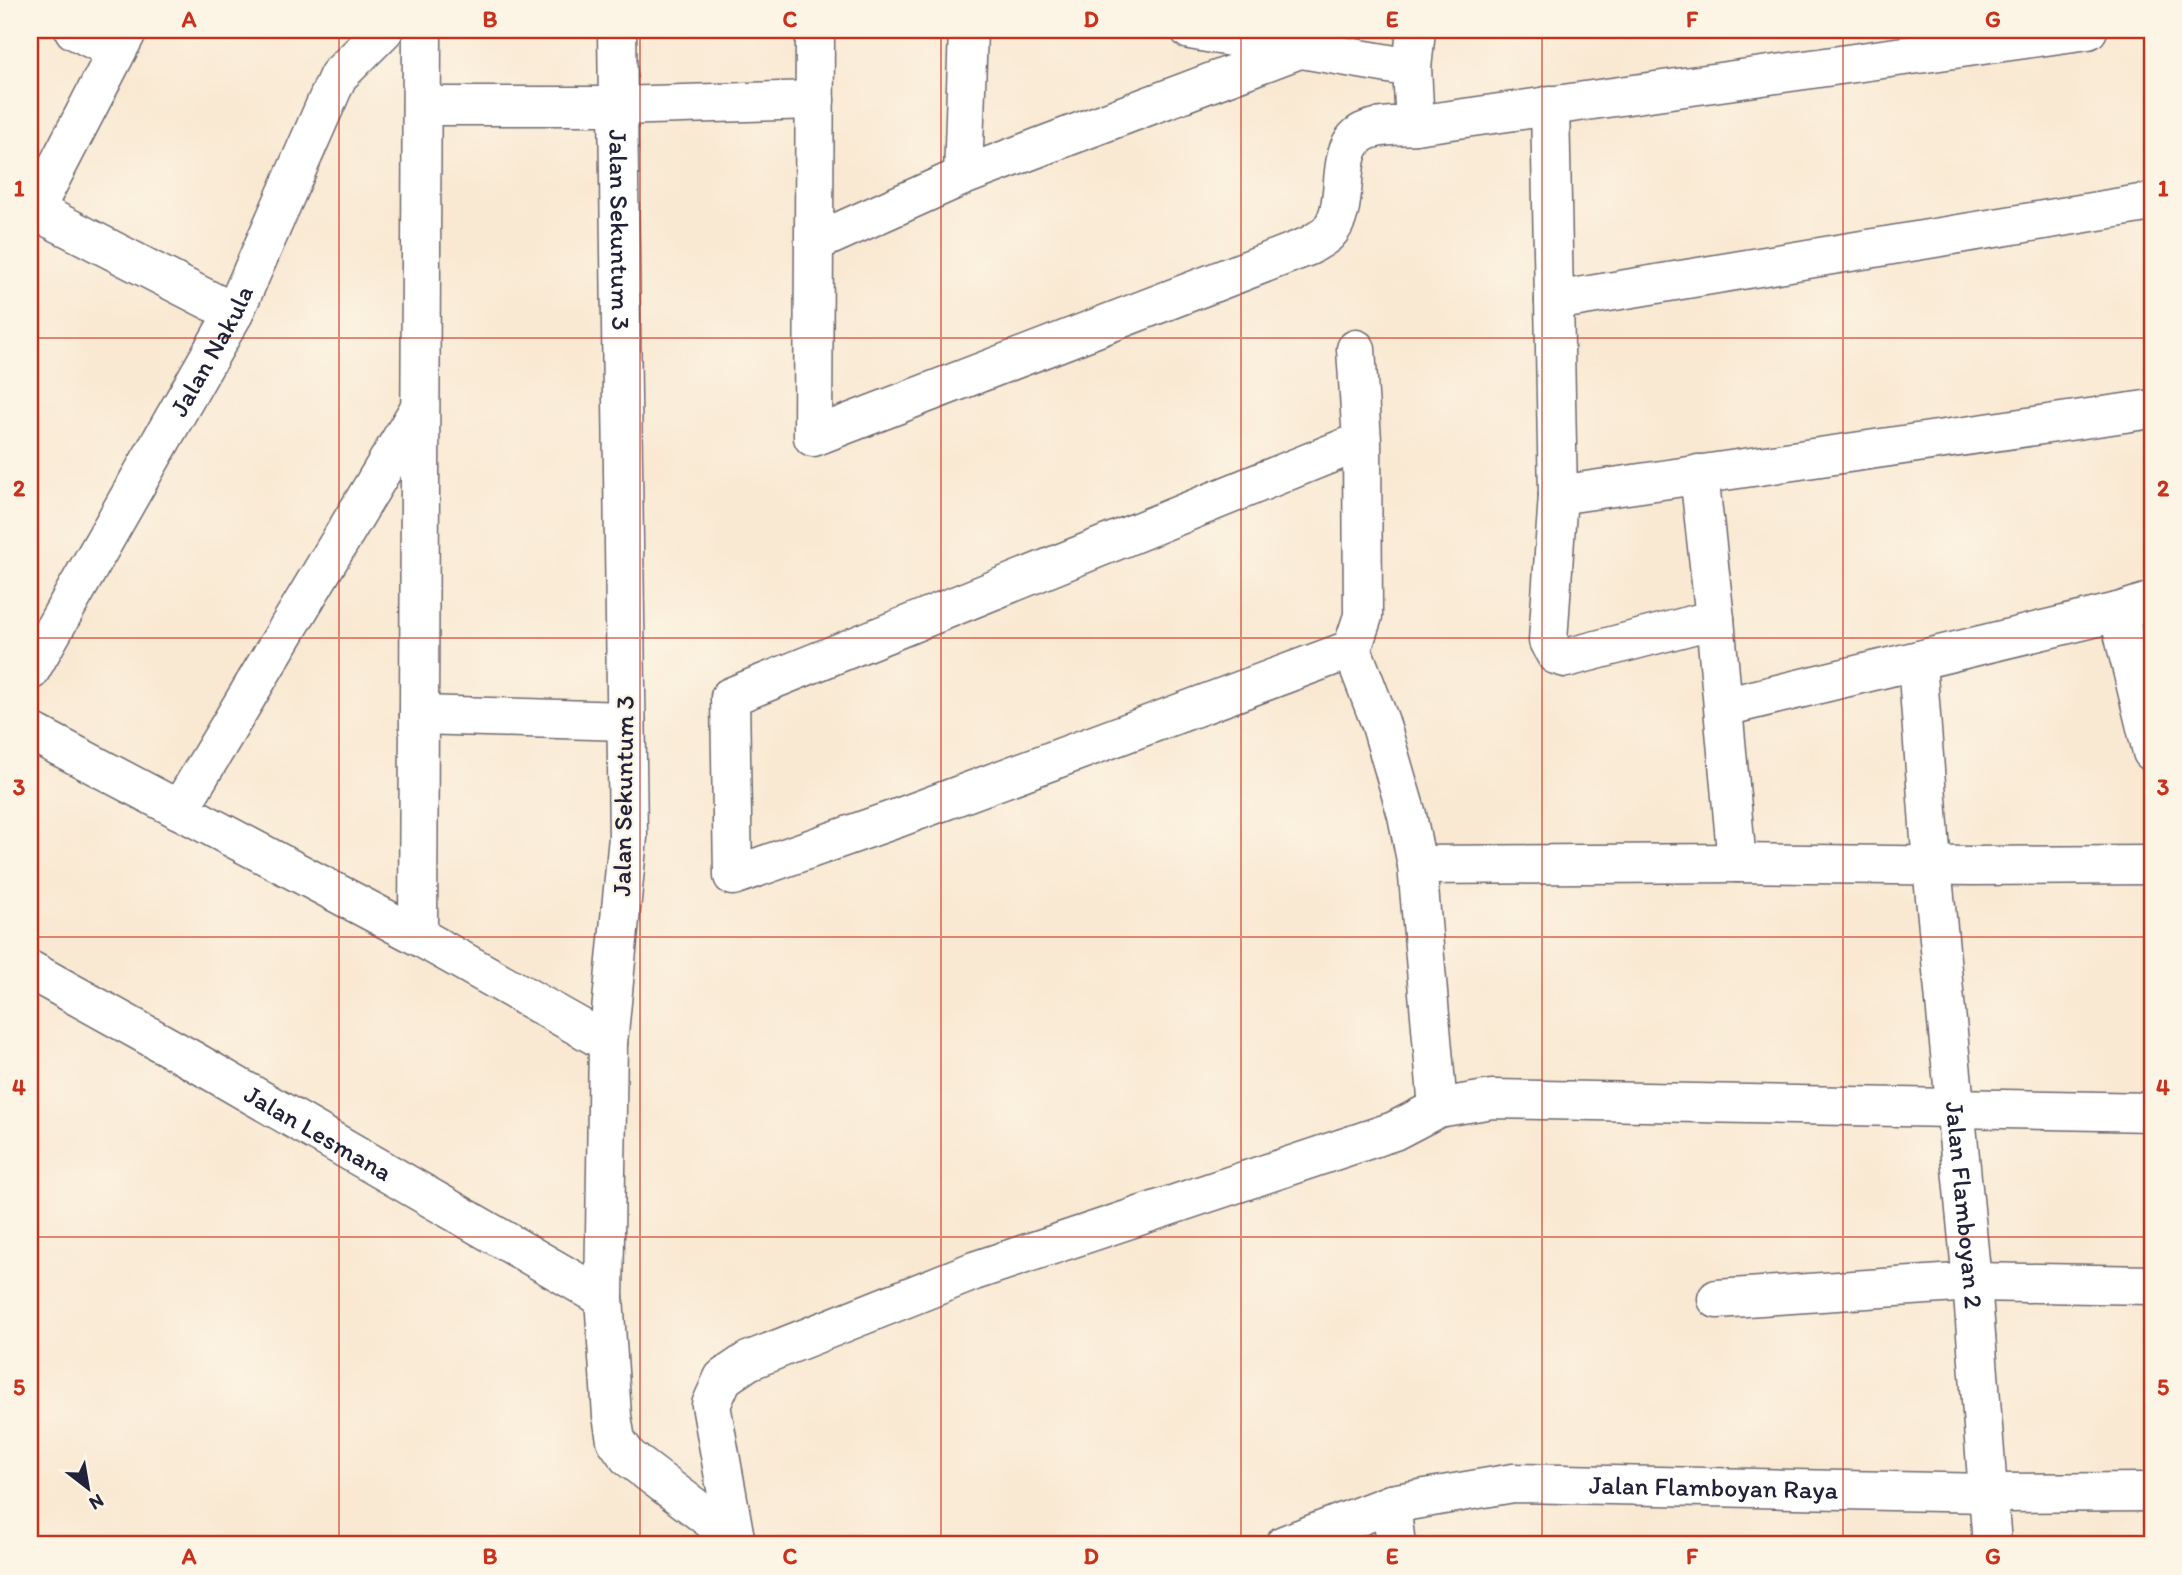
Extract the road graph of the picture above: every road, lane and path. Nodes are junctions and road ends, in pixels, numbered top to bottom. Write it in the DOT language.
graph roads {
  1 [pos="74,30"];
  2 [pos="384,30"];
  3 [pos="422,30"];
  4 [pos="617,30"];
  5 [pos="815,30"];
  6 [pos="968,30"];
  7 [pos="1190,30"];
  8 [pos="1416,30"];
  9 [pos="2088,30"];
  10 [pos="122,41"];
  11 [pos="1302,48"];
  12 [pos="1412,68"];
  13 [pos="815,100"];
  14 [pos="1550,105"];
  15 [pos="422,106"];
  16 [pos="618,106"];
  17 [pos="1416,125"];
  18 [pos="963,176"];
  19 [pos="2152,202"];
  20 [pos="32,214"];
  21 [pos="814,243"];
  22 [pos="1554,302"];
  23 [pos="233,313"];
  24 [pos="1356,349"];
  25 [pos="421,408"];
  26 [pos="2152,409"];
  27 [pos="1362,442"];
  28 [pos="1699,474"];
  29 [pos="1558,495"];
  30 [pos="2135,607"];
  31 [pos="1715,619"];
  32 [pos="1352,649"];
  33 [pos="1917,661"];
  34 [pos="30,671"];
  35 [pos="1724,708"];
  36 [pos="419,715"];
  37 [pos="626,721"];
  38 [pos="30,731"];
  39 [pos="2152,752"];
  40 [pos="178,810"];
  41 [pos="1737,863"];
  42 [pos="1417,865"];
  43 [pos="2152,865"];
  44 [pos="1932,866"];
  45 [pos="418,936"];
  46 [pos="30,970"];
  47 [pos="608,1043"];
  48 [pos="1438,1108"];
  49 [pos="1954,1108"];
  50 [pos="2152,1112"];
  51 [pos="1972,1282"];
  52 [pos="2152,1284"];
  53 [pos="604,1298"];
  54 [pos="1717,1299"];
  55 [pos="2152,1492"];
  56 [pos="1989,1493"];
  57 [pos="1391,1504"];
  58 [pos="737,1541"];
  59 [pos="1283,1545"];
  60 [pos="1396,1545"];
  61 [pos="1992,1545"];
  1 -- 10 [label="street"];
  2 -- 23 [label="street, Jalan Nakula"];
  3 -- 15 [label="street"];
  4 -- 16 [label="street, Jalan Sekuntum 3"];
  5 -- 13 [label="street"];
  6 -- 18 [label="street"];
  7 -- 11 [label="street"];
  8 -- 12 [label="street"];
  9 -- 14 [label="street"];
  10 -- 20 [label="street"];
  11 -- 12 [label="street"];
  11 -- 18 [label="street"];
  12 -- 17 [label="street"];
  13 -- 16 [label="street"];
  13 -- 21 [label="street"];
  14 -- 17 [label="street"];
  14 -- 22 [label="street"];
  15 -- 16 [label="street"];
  15 -- 25 [label="street"];
  16 -- 37 [label="street, Jalan Sekuntum 3"];
  17 -- 21 [label="street"];
  18 -- 21 [label="street"];
  19 -- 22 [label="street"];
  20 -- 23 [label="street"];
  22 -- 29 [label="street"];
  23 -- 34 [label="street, Jalan Nakula"];
  24 -- 27 [label="street"];
  25 -- 36 [label="street"];
  25 -- 40 [label="street"];
  26 -- 28 [label="street"];
  27 -- 32 [label="street"];
  27 -- 32 [label="street"];
  28 -- 29 [label="street"];
  28 -- 31 [label="street"];
  29 -- 31 [label="street"];
  30 -- 33 [label="street"];
  30 -- 39 [label="street"];
  31 -- 35 [label="street"];
  32 -- 42 [label="street"];
  33 -- 35 [label="street"];
  33 -- 44 [label="street, Jalan Flamboyan 2"];
  35 -- 41 [label="street"];
  36 -- 37 [label="street"];
  36 -- 45 [label="street"];
  37 -- 47 [label="street, Jalan Sekuntum 3"];
  38 -- 40 [label="street"];
  40 -- 45 [label="street"];
  41 -- 42 [label="street"];
  41 -- 44 [label="street"];
  42 -- 48 [label="street"];
  43 -- 44 [label="street"];
  44 -- 49 [label="street, Jalan Flamboyan 2"];
  45 -- 47 [label="street"];
  46 -- 53 [label="street, Jalan Lesmana"];
  47 -- 53 [label="street, Jalan Sekuntum 3"];
  48 -- 49 [label="street"];
  48 -- 58 [label="street"];
  49 -- 50 [label="street"];
  49 -- 51 [label="street, Jalan Flamboyan 2"];
  51 -- 52 [label="street"];
  51 -- 54 [label="street"];
  51 -- 56 [label="street, Jalan Flamboyan 2"];
  53 -- 58 [label="street, Jalan Sekuntum 3"];
  55 -- 56 [label="street, Jalan Flamboyan Raya"];
  56 -- 57 [label="street, Jalan Flamboyan Raya"];
  56 -- 61 [label="street, Jalan Flamboyan 2"];
  57 -- 59 [label="street, Jalan Flamboyan Raya"];
  57 -- 60 [label="street"];
}
